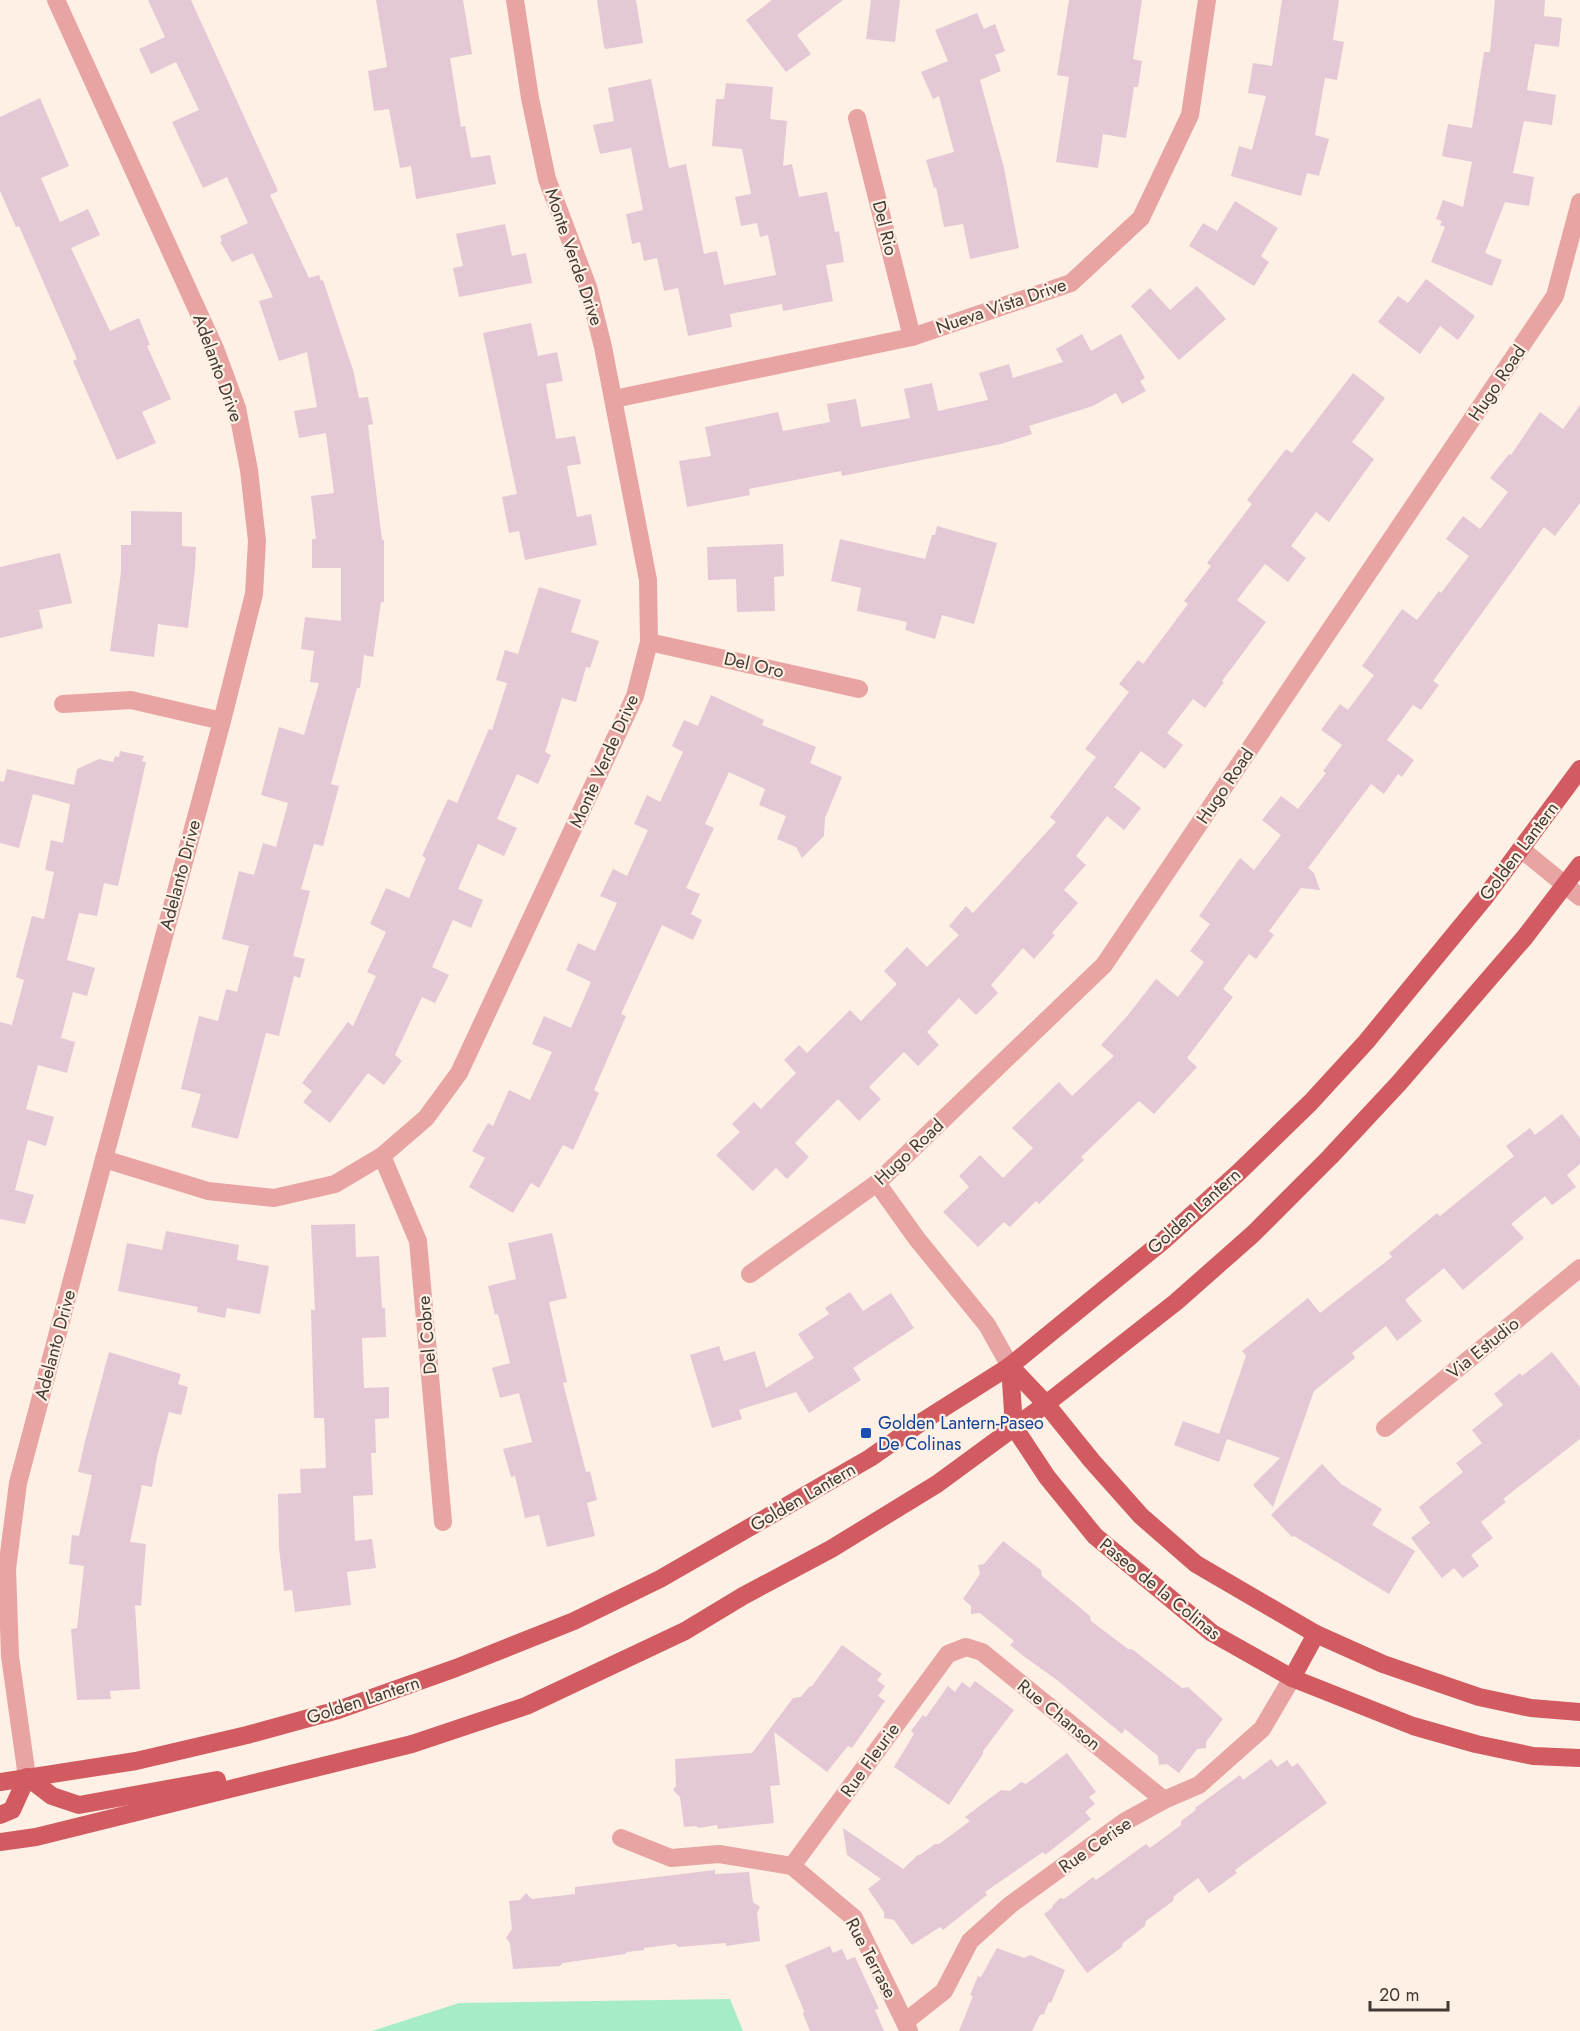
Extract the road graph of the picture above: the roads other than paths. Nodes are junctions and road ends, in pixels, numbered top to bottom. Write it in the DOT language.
graph roads {
  1 [pos="56,0"];
  2 [pos="515,0"];
  3 [pos="1207,0"];
  4 [pos="857,118"];
  5 [pos="1580,202"];
  6 [pos="912,337"];
  7 [pos="614,399"];
  8 [pos="648,642"];
  9 [pos="859,689"];
  10 [pos="63,704"];
  11 [pos="222,721"];
  12 [pos="1580,769"];
  13 [pos="1521,849"];
  14 [pos="1580,865"];
  15 [pos="1565,886"];
  16 [pos="1580,897"];
  17 [pos="382,1156"];
  18 [pos="104,1159"];
  19 [pos="878,1183"];
  20 [pos="1580,1269"];
  21 [pos="750,1274"];
  22 [pos="1010,1366"];
  23 [pos="1046,1404"];
  24 [pos="1014,1427"];
  25 [pos="1385,1428"];
  26 [pos="443,1522"];
  27 [pos="1316,1634"];
  28 [pos="948,1654"];
  29 [pos="1292,1678"];
  30 [pos="1580,1712"];
  31 [pos="1580,1758"];
  32 [pos="27,1777"];
  33 [pos="263,1781"];
  34 [pos="0,1782"];
  35 [pos="1164,1800"];
  36 [pos="0,1815"];
  37 [pos="621,1838"];
  38 [pos="0,1842"];
  39 [pos="792,1866"];
  40 [pos="907,2027"];
  1 -- 11 [label="street, Adelanto Drive"];
  2 -- 7 [label="street, Monte Verde Drive"];
  3 -- 6 [label="street, Nueva Vista Drive"];
  4 -- 6 [label="street, Del Rio"];
  5 -- 19 [label="street, Hugo Road"];
  6 -- 7 [label="street, Nueva Vista Drive"];
  7 -- 8 [label="street, Monte Verde Drive"];
  8 -- 9 [label="street, Del Oro"];
  8 -- 17 [label="street, Monte Verde Drive"];
  10 -- 11 [label="street"];
  11 -- 18 [label="street, Adelanto Drive"];
  12 -- 13 [label="main road, Golden Lantern"];
  13 -- 15 [label="street"];
  13 -- 22 [label="main road, Golden Lantern"];
  14 -- 15 [label="main road"];
  15 -- 16 [label="street"];
  15 -- 23 [label="main road"];
  17 -- 18 [label="street, Monte Verde Drive"];
  17 -- 26 [label="street, Del Cobre"];
  18 -- 32 [label="street, Adelanto Drive"];
  19 -- 21 [label="street, Hugo Road"];
  19 -- 22 [label="street, Paseo de la Colinas"];
  20 -- 25 [label="street, Via Estudio"];
  22 -- 23 [label="main road, Paseo de la Colinas"];
  22 -- 24 [label="main road, Paseo de la Colinas"];
  22 -- 32 [label="main road, Golden Lantern"];
  23 -- 24 [label="main road"];
  23 -- 27 [label="main road, Paseo de la Colinas"];
  24 -- 29 [label="main road, Paseo de la Colinas"];
  24 -- 33 [label="main road"];
  27 -- 29 [label="main road"];
  27 -- 30 [label="main road, Paseo de la Colinas"];
  28 -- 35 [label="street, Rue Chanson"];
  28 -- 39 [label="street, Rue Fleurie"];
  29 -- 31 [label="main road, Paseo de la Colinas"];
  29 -- 35 [label="street, Rue Cerise"];
  32 -- 33 [label="main road"];
  32 -- 34 [label="main road, Golden Lantern"];
  32 -- 36 [label="main road"];
  33 -- 38 [label="main road"];
  35 -- 40 [label="street, Rue Cerise"];
  37 -- 39 [label="street"];
  39 -- 40 [label="street, Rue Terrase"];
}
